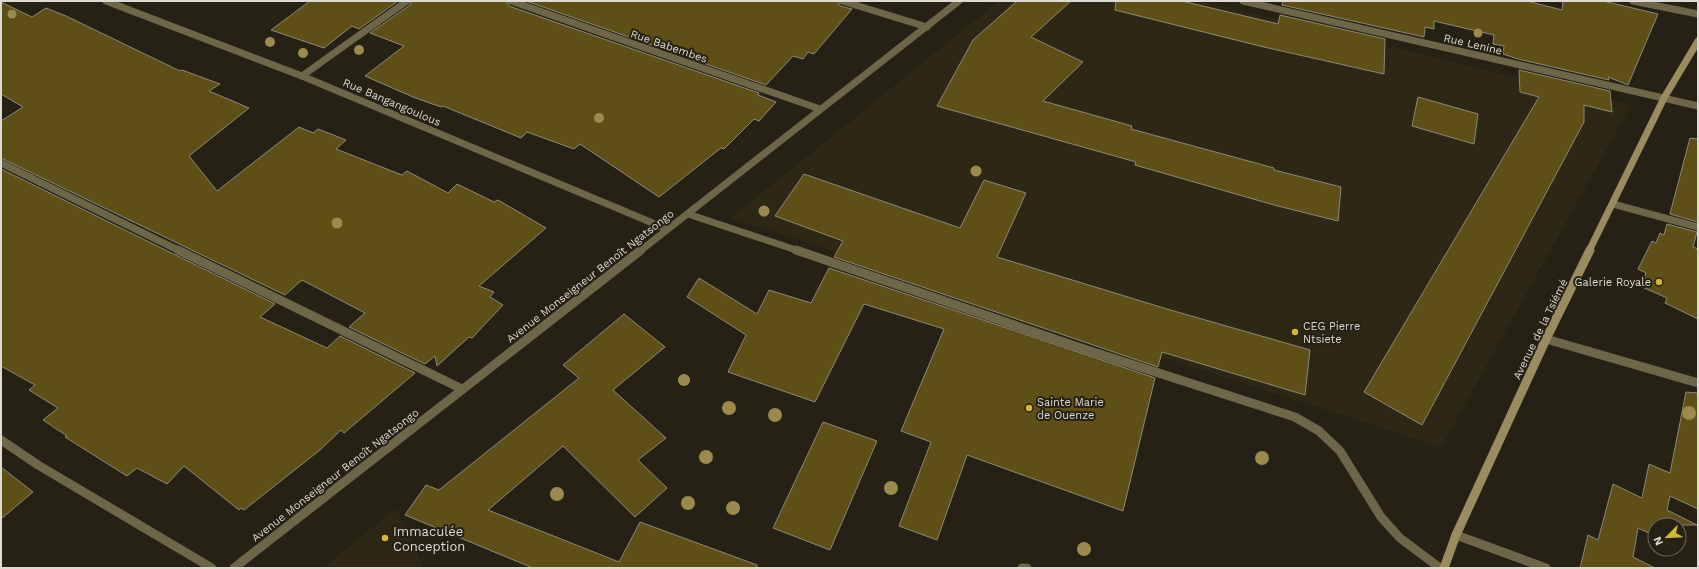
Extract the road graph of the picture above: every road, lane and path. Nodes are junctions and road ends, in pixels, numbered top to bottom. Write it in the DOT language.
graph roads {
  1 [pos="106,1"];
  2 [pos="408,1"];
  3 [pos="511,1"];
  4 [pos="842,1"];
  5 [pos="959,1"];
  6 [pos="1243,1"];
  7 [pos="1633,1"];
  8 [pos="1698,14"];
  9 [pos="927,27"];
  10 [pos="1698,41"];
  11 [pos="302,76"];
  12 [pos="1664,98"];
  13 [pos="1698,106"];
  14 [pos="820,109"];
  15 [pos="1,163"];
  16 [pos="1613,204"];
  17 [pos="688,214"];
  18 [pos="1698,227"];
  19 [pos="666,229"];
  20 [pos="1546,339"];
  21 [pos="1698,383"];
  22 [pos="462,389"];
  23 [pos="1,440"];
  24 [pos="1456,535"];
  25 [pos="212,568"];
  26 [pos="234,568"];
  27 [pos="1022,568"];
  28 [pos="1027,568"];
  29 [pos="1440,568"];
  30 [pos="1444,568"];
  31 [pos="1546,568"];
  1 -- 11 [label="street, Rue Bangangoulous"];
  2 -- 11 [label="street"];
  3 -- 14 [label="street, Rue Babembes"];
  4 -- 9 [label="street"];
  5 -- 9 [label="street, Avenue Monseigneur Benoît Ngatsongo"];
  6 -- 12 [label="street, Rue Lenine"];
  7 -- 8 [label="street"];
  9 -- 14 [label="street, Avenue Monseigneur Benoît Ngatsongo"];
  10 -- 12 [label="main road, Avenue de la Tsiémé"];
  11 -- 19 [label="street, Rue Bangangoulous"];
  12 -- 13 [label="street, Rue Lenine"];
  12 -- 16 [label="main road, Avenue de la Tsiémé"];
  14 -- 17 [label="street, Avenue Monseigneur Benoît Ngatsongo"];
  15 -- 22 [label="street"];
  16 -- 18 [label="street"];
  16 -- 20 [label="main road, Avenue de la Tsiémé"];
  17 -- 19 [label="street, Avenue Monseigneur Benoît Ngatsongo"];
  17 -- 29 [label="street"];
  19 -- 22 [label="street, Avenue Monseigneur Benoît Ngatsongo"];
  20 -- 21 [label="street"];
  20 -- 24 [label="main road, Avenue de la Tsiémé"];
  22 -- 26 [label="street, Avenue Monseigneur Benoît Ngatsongo"];
  23 -- 25 [label="street"];
  24 -- 30 [label="main road, Avenue de la Tsiémé"];
  24 -- 31 [label="street"];
  27 -- 28 [label="street"];
}
